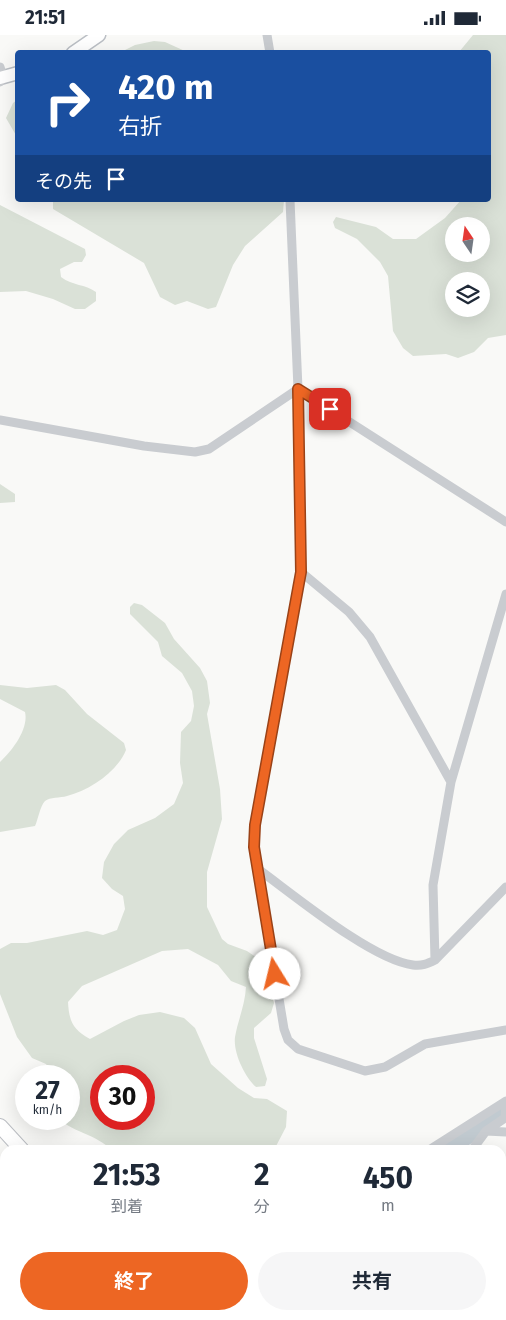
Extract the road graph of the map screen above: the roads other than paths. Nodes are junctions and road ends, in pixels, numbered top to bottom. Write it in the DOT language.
graph roads {
  1 [pos="99,35"];
  2 [pos="267,35"];
  3 [pos="77,50"];
  4 [pos="270,50"];
  5 [pos="15,74"];
  6 [pos="1,76"];
  7 [pos="290,202"];
  8 [pos="298,389"];
  9 [pos="0,420"];
  10 [pos="506,522"];
  11 [pos="301,572"];
  12 [pos="506,593"];
  13 [pos="451,782"];
  14 [pos="258,869"];
  15 [pos="506,887"];
  16 [pos="435,960"];
  17 [pos="506,1030"];
  18 [pos="506,1103"];
  19 [pos="0,1126"];
  20 [pos="486,1131"];
  21 [pos="506,1132"];
  22 [pos="17,1145"];
  23 [pos="437,1145"];
  24 [pos="476,1145"];
  1 -- 3 [label="main road"];
  2 -- 4 [label="street"];
  5 -- 6 [label="main road"];
  7 -- 8 [label="street"];
  8 -- 9 [label="street"];
  8 -- 10 [label="street"];
  8 -- 11 [label="street"];
  11 -- 13 [label="street"];
  11 -- 14 [label="street"];
  12 -- 13 [label="street"];
  13 -- 16 [label="street"];
  14 -- 16 [label="street"];
  14 -- 17 [label="street"];
  15 -- 16 [label="street"];
  18 -- 20 [label="street"];
  18 -- 23 [label="street"];
  19 -- 22 [label="main road"];
  20 -- 21 [label="street"];
  20 -- 24 [label="street"];
}
